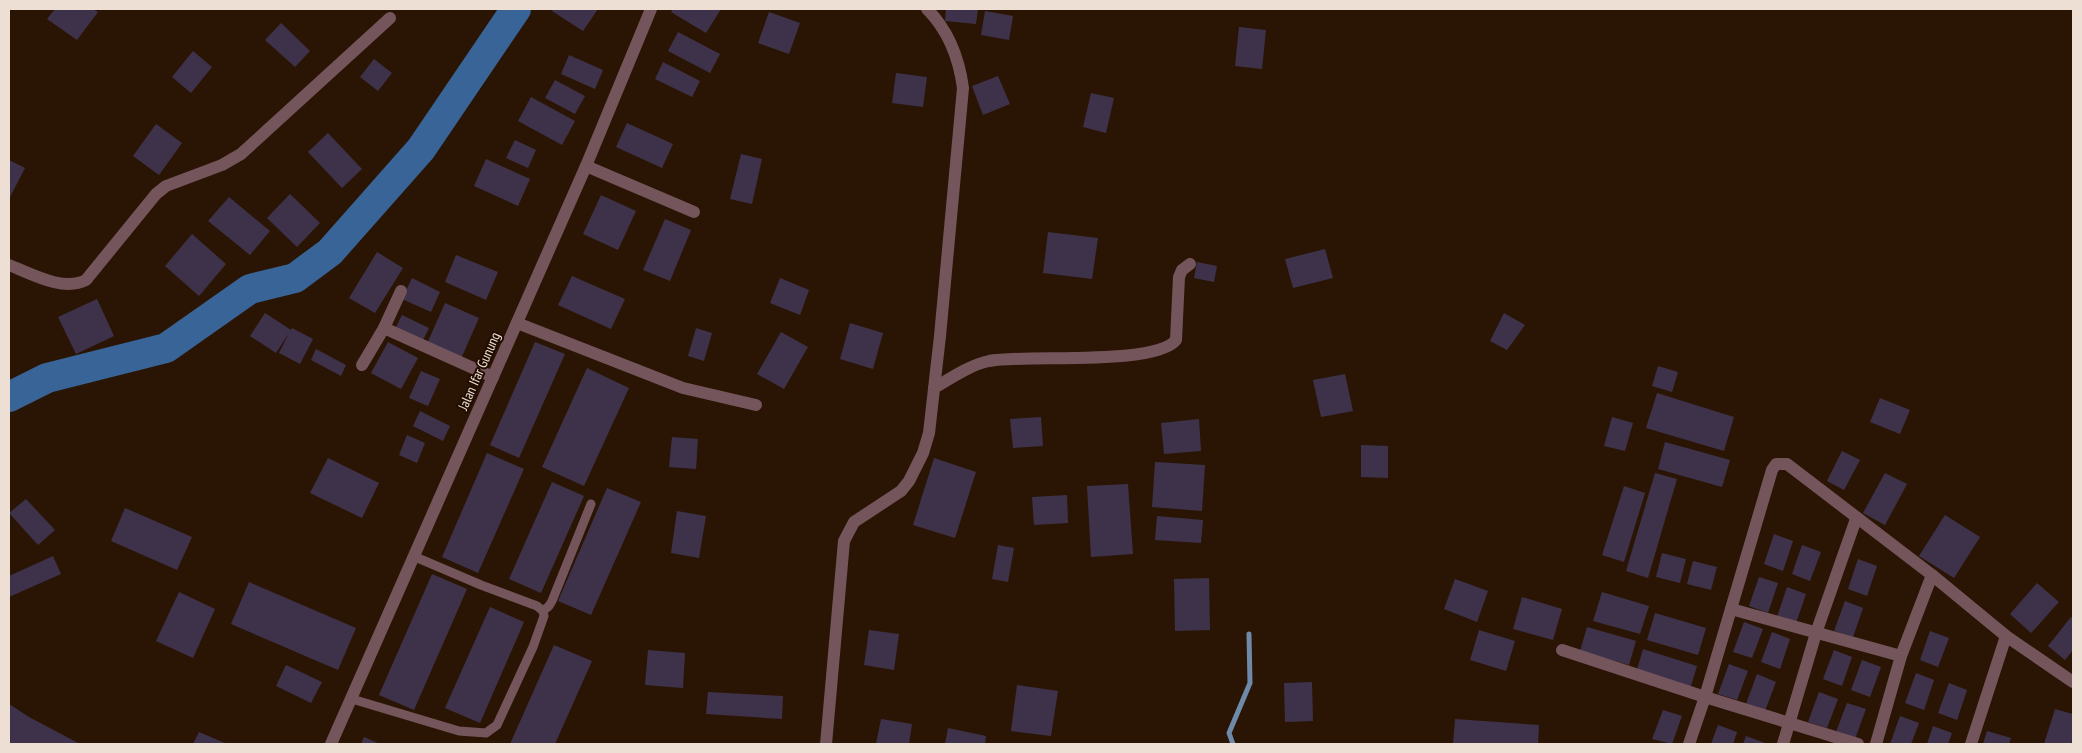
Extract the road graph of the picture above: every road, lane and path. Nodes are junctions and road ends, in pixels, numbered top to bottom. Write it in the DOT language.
graph roads {
  1 [pos="652,9"];
  2 [pos="927,9"];
  3 [pos="390,18"];
  4 [pos="586,166"];
  5 [pos="694,212"];
  6 [pos="1190,264"];
  7 [pos="9,266"];
  8 [pos="401,291"];
  9 [pos="517,323"];
  10 [pos="384,328"];
  11 [pos="362,365"];
  12 [pos="493,377"];
  13 [pos="934,388"];
  14 [pos="756,405"];
  15 [pos="591,504"];
  16 [pos="1856,519"];
  17 [pos="413,556"];
  18 [pos="1932,575"];
  19 [pos="1731,610"];
  20 [pos="542,611"];
  21 [pos="1816,633"];
  22 [pos="2006,636"];
  23 [pos="1562,650"];
  24 [pos="1901,656"];
  25 [pos="2073,682"];
  26 [pos="1705,697"];
  27 [pos="352,699"];
  28 [pos="1789,723"];
  29 [pos="331,744"];
  30 [pos="826,744"];
  31 [pos="1689,744"];
  32 [pos="1783,744"];
  33 [pos="1858,744"];
  34 [pos="1876,744"];
  35 [pos="1971,744"];
  1 -- 4 [label="street, Jalan Ifar Gunung"];
  2 -- 13 [label="street"];
  3 -- 7 [label="street"];
  4 -- 5 [label="street"];
  4 -- 9 [label="street, Jalan Ifar Gunung"];
  6 -- 13 [label="street"];
  8 -- 10 [label="street"];
  9 -- 12 [label="street, Jalan Ifar Gunung"];
  9 -- 14 [label="street"];
  10 -- 11 [label="street"];
  10 -- 12 [label="street"];
  12 -- 17 [label="street, Jalan Ifar Gunung"];
  13 -- 30 [label="street"];
  15 -- 20 [label="lane"];
  16 -- 18 [label="street"];
  16 -- 19 [label="street"];
  16 -- 21 [label="street"];
  17 -- 20 [label="lane"];
  17 -- 27 [label="street, Jalan Ifar Gunung"];
  18 -- 22 [label="street"];
  18 -- 24 [label="street"];
  19 -- 21 [label="street"];
  19 -- 26 [label="street"];
  20 -- 27 [label="lane"];
  21 -- 24 [label="street"];
  21 -- 28 [label="street"];
  22 -- 25 [label="street"];
  22 -- 35 [label="street"];
  23 -- 26 [label="street"];
  24 -- 34 [label="street"];
  26 -- 28 [label="street"];
  26 -- 31 [label="street"];
  27 -- 29 [label="street, Jalan Ifar Gunung"];
  28 -- 32 [label="street"];
  28 -- 33 [label="street"];
}
